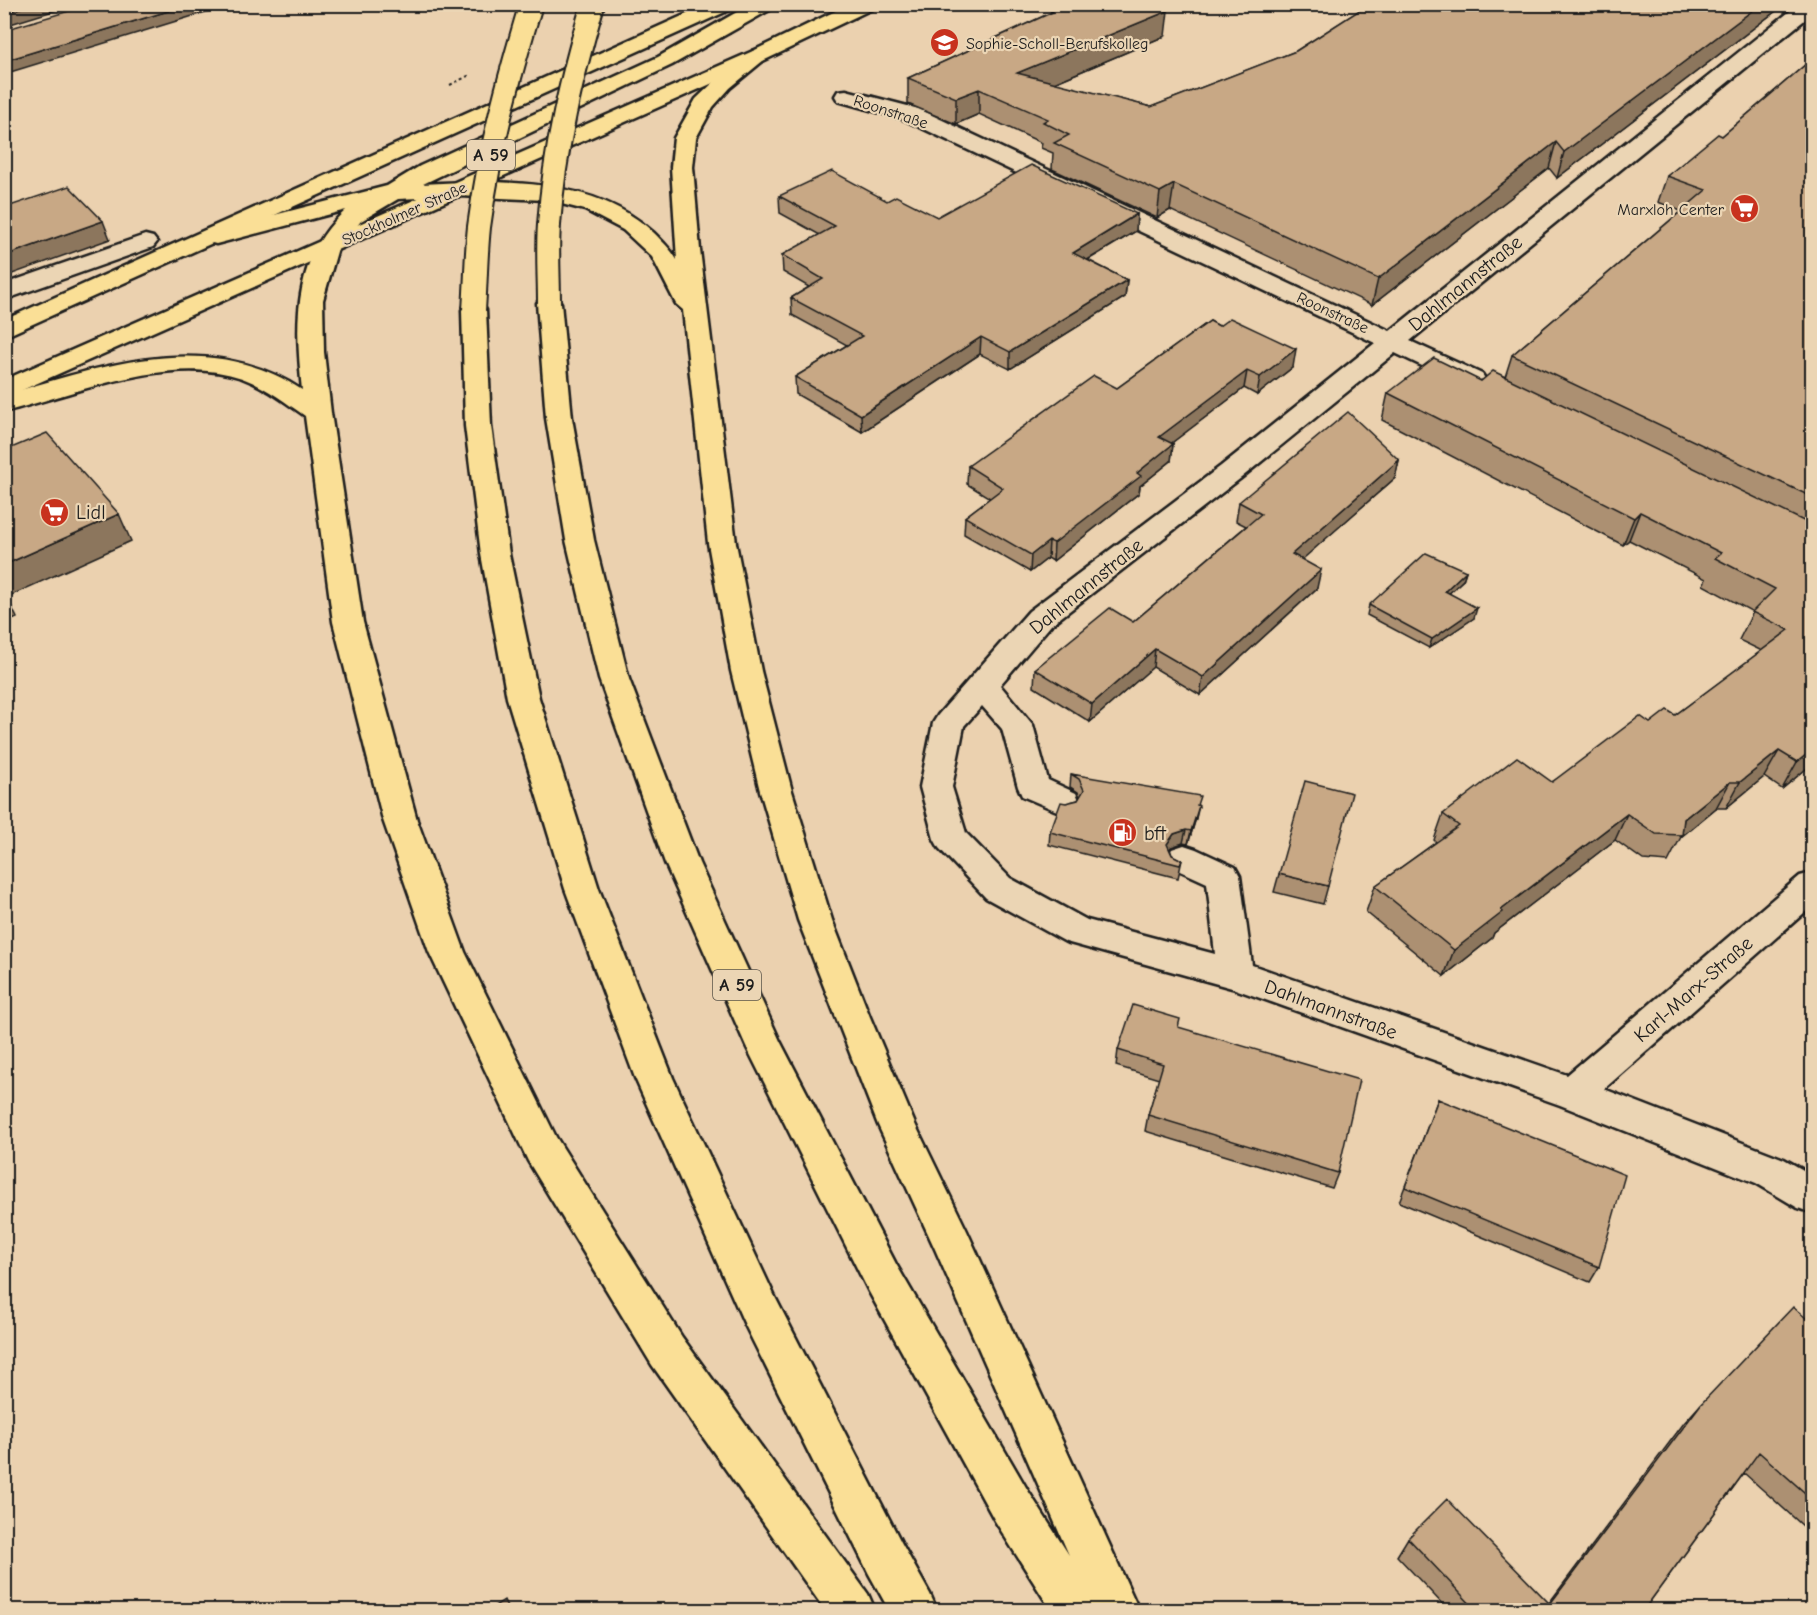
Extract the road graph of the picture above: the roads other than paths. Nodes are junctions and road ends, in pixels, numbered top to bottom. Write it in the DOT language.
graph roads {
  1 [pos="531,4"];
  2 [pos="593,4"];
  3 [pos="726,4"];
  4 [pos="766,4"];
  5 [pos="867,4"];
  6 [pos="1812,4"];
  7 [pos="1787,25"];
  8 [pos="1812,33"];
  9 [pos="760,55"];
  10 [pos="846,96"];
  11 [pos="459,189"];
  12 [pos="390,192"];
  13 [pos="216,237"];
  14 [pos="145,242"];
  15 [pos="326,248"];
  16 [pos="4,293"];
  17 [pos="697,322"];
  18 [pos="4,330"];
  19 [pos="1393,341"];
  20 [pos="4,390"];
  21 [pos="1496,391"];
  22 [pos="4,404"];
  23 [pos="318,413"];
  24 [pos="982,685"];
  25 [pos="1064,802"];
  26 [pos="1184,858"];
  27 [pos="1812,886"];
  28 [pos="1235,974"];
  29 [pos="1573,1093"];
  30 [pos="1812,1195"];
  31 [pos="852,1611"];
  32 [pos="914,1611"];
  33 [pos="1077,1611"];
  34 [pos="1116,1611"];
  1 -- 32 [label="main road, A 59, bridge"];
  2 -- 33 [label="main road, A 59, bridge"];
  3 -- 13 [label="main road"];
  4 -- 12 [label="main road"];
  5 -- 9 [label="main road, Stockholmer Straße"];
  6 -- 7 [label="street, Dahlmannstraße"];
  7 -- 8 [label="street"];
  7 -- 19 [label="street, Dahlmannstraße"];
  9 -- 11 [label="main road, Stockholmer Straße"];
  9 -- 17 [label="main road"];
  10 -- 19 [label="street, Roonstraße"];
  11 -- 12 [label="main road"];
  11 -- 15 [label="main road, Stockholmer Straße"];
  11 -- 17 [label="main road"];
  12 -- 13 [label="main road"];
  12 -- 15 [label="main road"];
  13 -- 18 [label="main road"];
  14 -- 16 [label="street"];
  15 -- 20 [label="main road, Stockholmer Straße"];
  15 -- 23 [label="main road"];
  17 -- 34 [label="main road"];
  19 -- 21 [label="street, Roonstraße"];
  19 -- 24 [label="street, Dahlmannstraße"];
  22 -- 23 [label="main road"];
  23 -- 31 [label="main road"];
  24 -- 25 [label="street"];
  24 -- 28 [label="street, Dahlmannstraße"];
  26 -- 28 [label="street"];
  27 -- 29 [label="street, Karl-Marx-Straße"];
  28 -- 29 [label="street, Dahlmannstraße"];
  29 -- 30 [label="street, Dahlmannstraße"];
}
